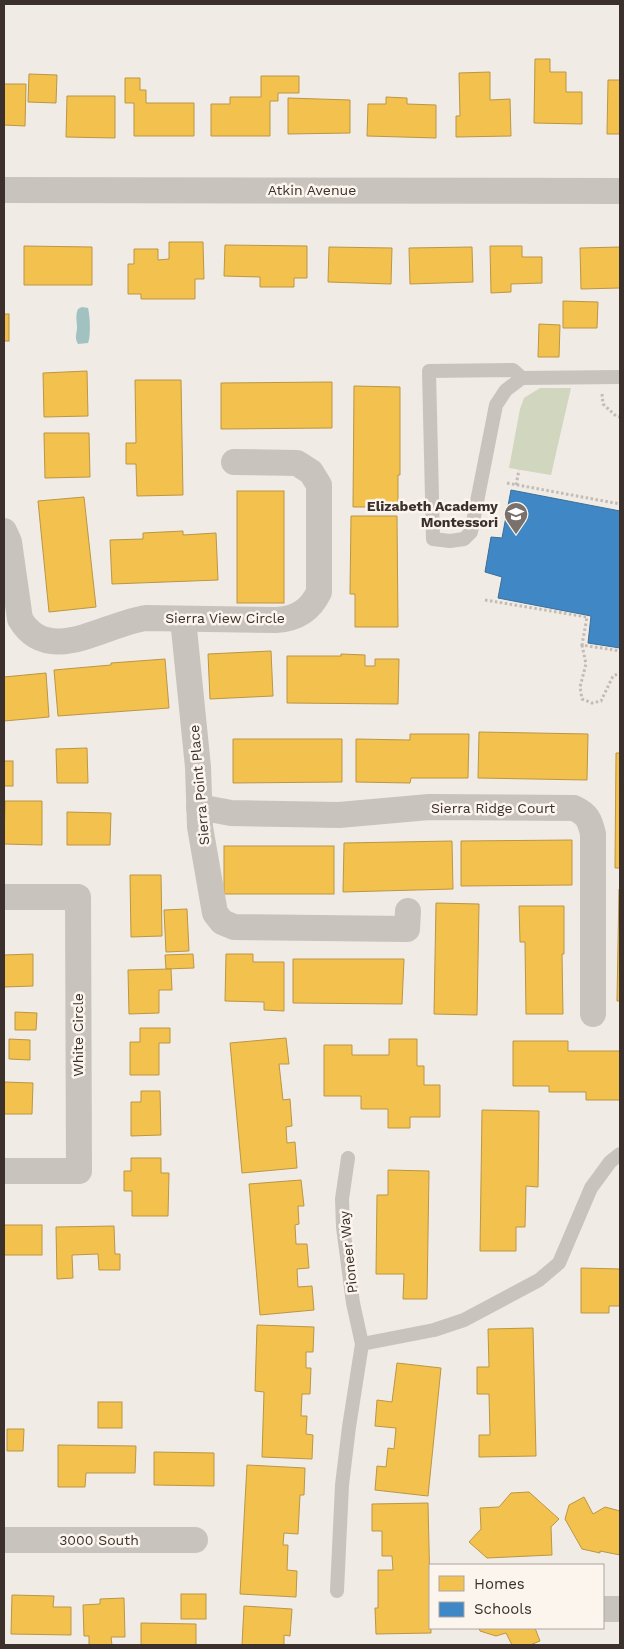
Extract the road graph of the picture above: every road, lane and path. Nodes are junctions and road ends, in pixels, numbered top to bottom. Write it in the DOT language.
graph roads {
  1 [pos="4,190"];
  2 [pos="620,191"];
  3 [pos="620,377"];
  4 [pos="522,378"];
  5 [pos="601,389"];
  6 [pos="620,417"];
  7 [pos="234,462"];
  8 [pos="519,470"];
  9 [pos="508,483"];
  10 [pos="516,485"];
  11 [pos="620,504"];
  12 [pos="4,530"];
  13 [pos="485,600"];
  14 [pos="183,619"];
  15 [pos="582,645"];
  16 [pos="620,651"];
  17 [pos="620,674"];
  18 [pos="199,807"];
  19 [pos="4,897"];
  20 [pos="408,911"];
  21 [pos="593,1014"];
  22 [pos="620,1154"];
  23 [pos="348,1158"];
  24 [pos="4,1171"];
  25 [pos="362,1344"];
  26 [pos="4,1540"];
  27 [pos="195,1540"];
  28 [pos="337,1591"];
  29 [pos="604,1609"];
  30 [pos="620,1610"];
  1 -- 2 [label="street, Atkin Avenue"];
  3 -- 4 [label="lane"];
  4 -- 4 [label="lane"];
  5 -- 6 [label="path"];
  7 -- 14 [label="street, Sierra View Circle"];
  8 -- 10 [label="path"];
  9 -- 10 [label="path"];
  10 -- 11 [label="path"];
  12 -- 14 [label="street, Sierra View Circle"];
  13 -- 15 [label="path"];
  14 -- 18 [label="street, Sierra Point Place"];
  15 -- 16 [label="path"];
  15 -- 17 [label="path"];
  18 -- 20 [label="street, Sierra Point Place"];
  18 -- 21 [label="street, Sierra Ridge Court"];
  19 -- 24 [label="street, White Circle"];
  22 -- 25 [label="lane"];
  23 -- 25 [label="lane, Pioneer Way"];
  25 -- 28 [label="lane"];
  26 -- 27 [label="street, 3000 South"];
  29 -- 30 [label="street"];
}
